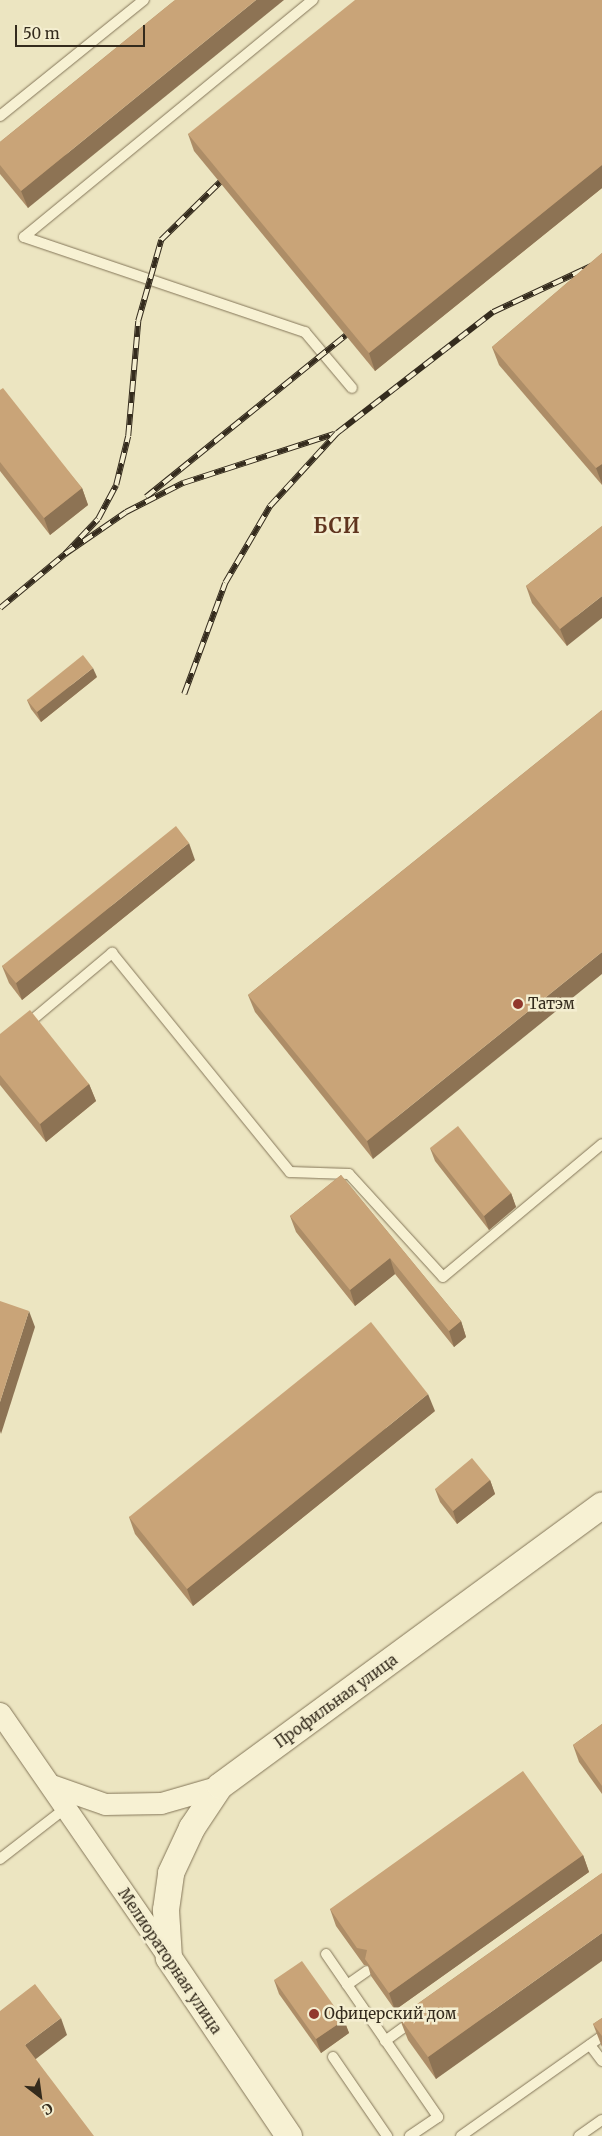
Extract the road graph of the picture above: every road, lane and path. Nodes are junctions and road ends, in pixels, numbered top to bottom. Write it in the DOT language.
graph roads {
  1 [pos="144,0"];
  2 [pos="313,0"];
  3 [pos="0,116"];
  4 [pos="352,388"];
  5 [pos="15,1034"];
  6 [pos="602,1144"];
  7 [pos="602,1505"];
  8 [pos="0,1713"];
  9 [pos="51,1785"];
  10 [pos="220,1786"];
  11 [pos="67,1807"];
  12 [pos="0,1860"];
  13 [pos="326,1954"];
  14 [pos="169,1958"];
  15 [pos="367,1970"];
  16 [pos="347,1985"];
  17 [pos="426,2012"];
  18 [pos="602,2036"];
  19 [pos="385,2041"];
  20 [pos="590,2045"];
  21 [pos="333,2057"];
  22 [pos="602,2061"];
  23 [pos="602,2120"];
  24 [pos="289,2136"];
  25 [pos="387,2136"];
  26 [pos="410,2136"];
  27 [pos="461,2136"];
  28 [pos="579,2136"];
  1 -- 3 [label="lane"];
  2 -- 4 [label="lane"];
  5 -- 6 [label="lane"];
  7 -- 10 [label="street, Профильная улица"];
  8 -- 9 [label="street, Мелиораторная улица"];
  9 -- 10 [label="street"];
  9 -- 11 [label="street, Мелиораторная улица"];
  10 -- 14 [label="street, Профильная улица"];
  11 -- 12 [label="lane"];
  11 -- 14 [label="street, Мелиораторная улица"];
  13 -- 16 [label="lane"];
  14 -- 24 [label="street, Мелиораторная улица"];
  15 -- 16 [label="lane"];
  16 -- 19 [label="lane"];
  17 -- 19 [label="lane"];
  18 -- 20 [label="lane"];
  19 -- 26 [label="lane"];
  20 -- 22 [label="lane"];
  20 -- 27 [label="lane"];
  21 -- 25 [label="lane"];
  23 -- 28 [label="lane"];
}
